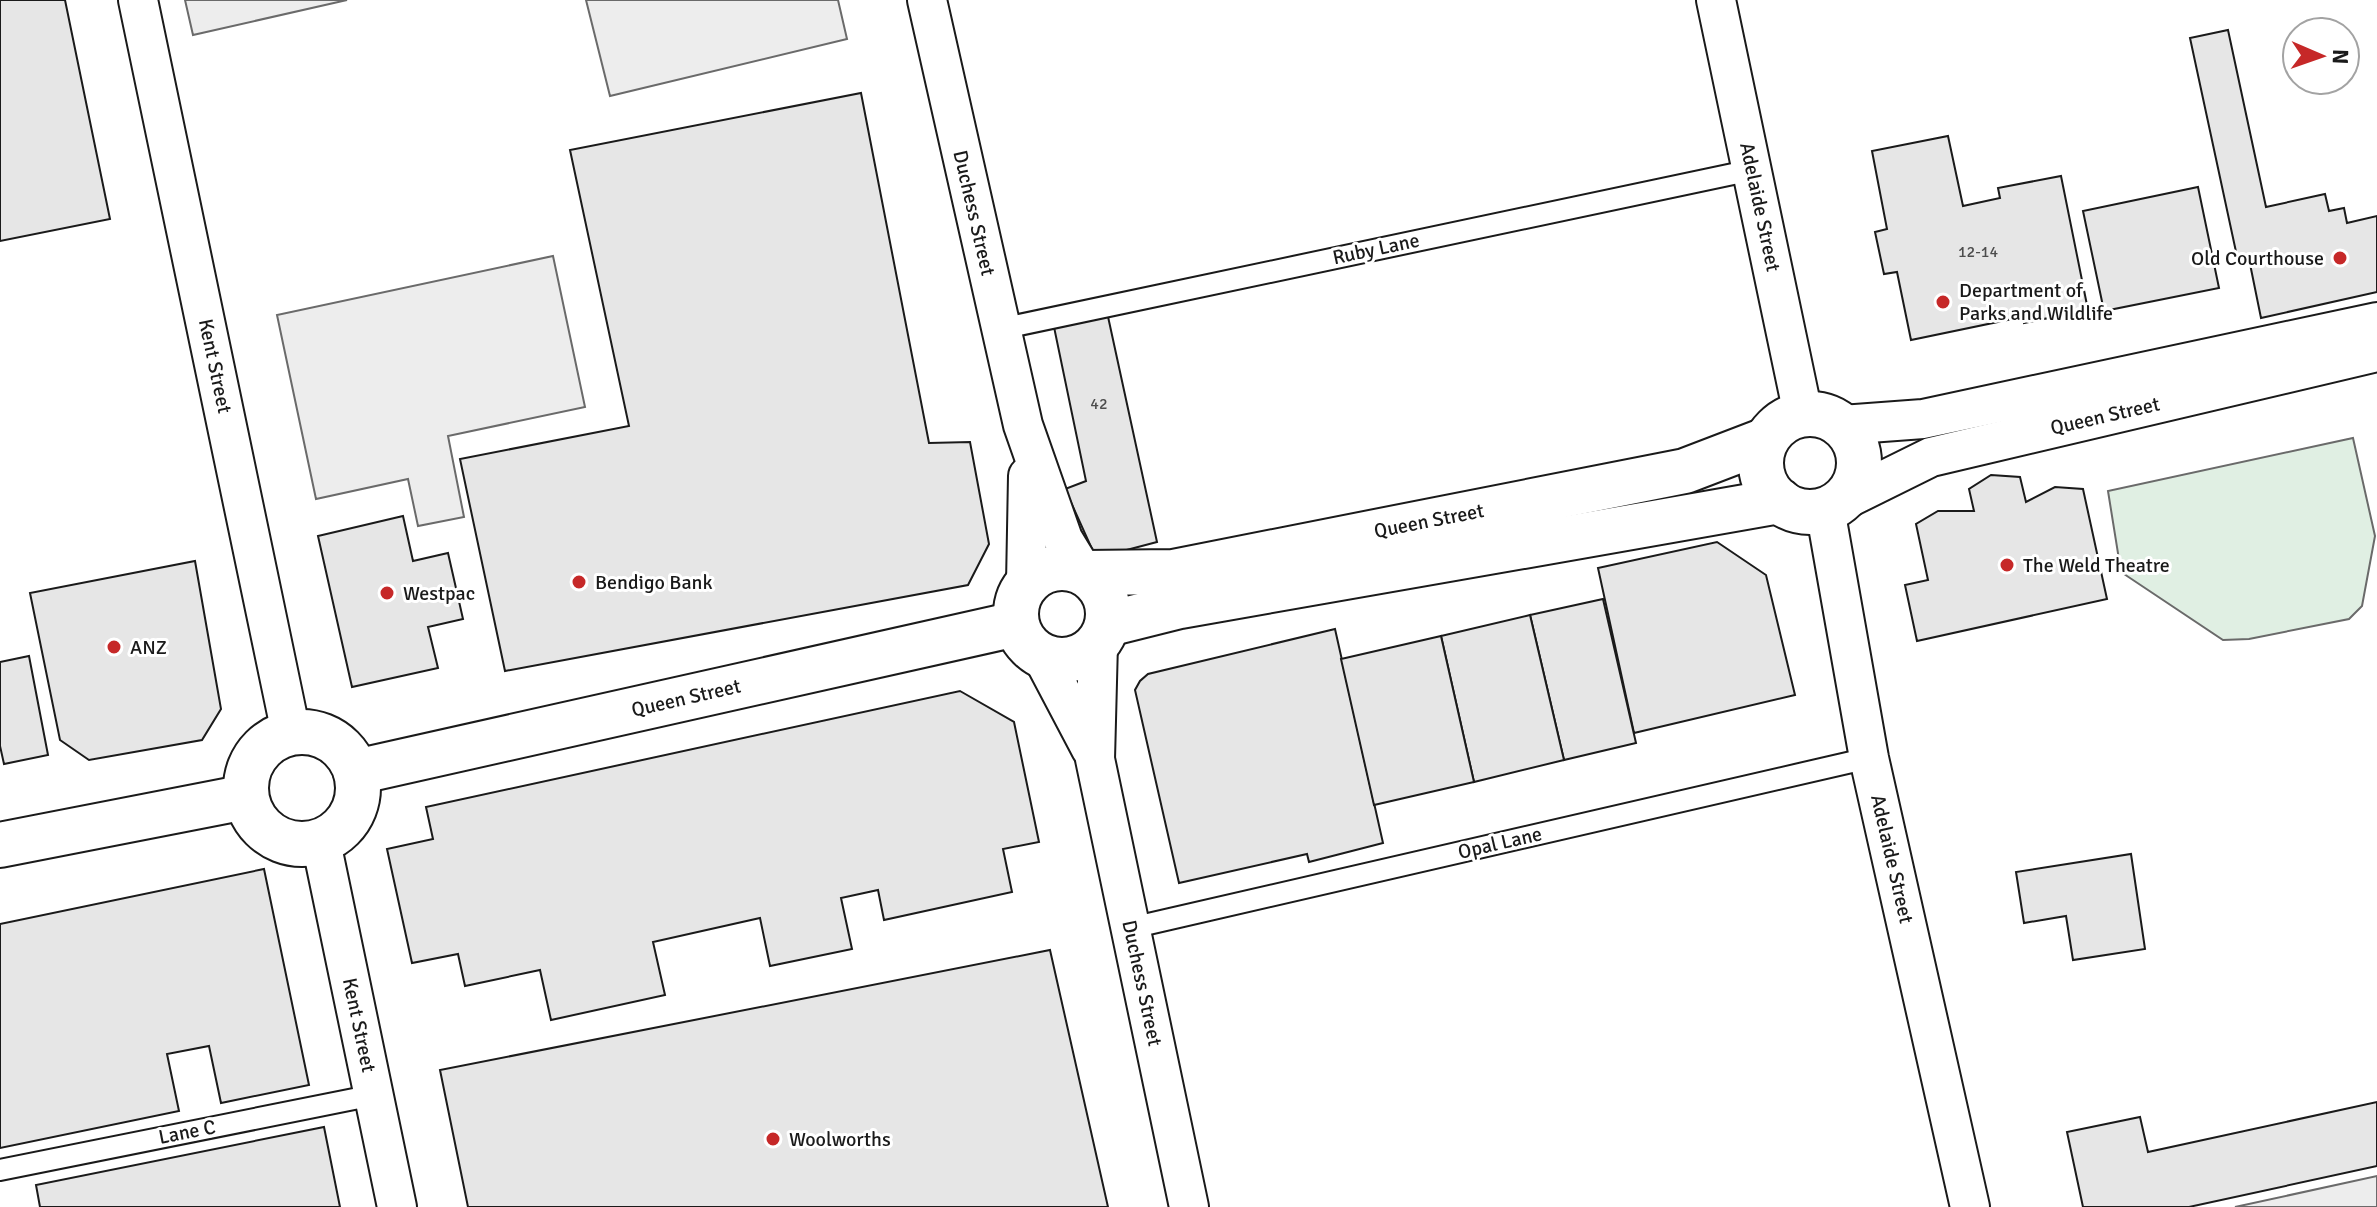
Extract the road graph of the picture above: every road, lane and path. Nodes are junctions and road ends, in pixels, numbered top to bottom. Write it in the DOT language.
graph roads {
  1 [pos="138,0"];
  2 [pos="927,0"];
  3 [pos="1716,0"];
  4 [pos="1752,170"];
  5 [pos="2377,322"];
  6 [pos="1000,329"];
  7 [pos="2377,352"];
  8 [pos="1823,420"];
  9 [pos="1023,425"];
  10 [pos="1766,440"];
  11 [pos="1780,501"];
  12 [pos="1833,506"];
  13 [pos="1085,572"];
  14 [pos="1028,621"];
  15 [pos="1103,634"];
  16 [pos="291,733"];
  17 [pos="1869,758"];
  18 [pos="1095,759"];
  19 [pos="356,772"];
  20 [pos="246,797"];
  21 [pos="321,842"];
  22 [pos="0,845"];
  23 [pos="1131,928"];
  24 [pos="374,1095"];
  25 [pos="0,1170"];
  26 [pos="397,1207"];
  27 [pos="1189,1207"];
  28 [pos="1970,1207"];
  1 -- 16 [label="street, Kent Street"];
  2 -- 6 [label="street, Duchess Street"];
  3 -- 4 [label="street, Adelaide Street"];
  4 -- 6 [label="lane, Ruby Lane"];
  4 -- 8 [label="street, Adelaide Street"];
  5 -- 8 [label="street, Queen Street"];
  6 -- 9 [label="street, Duchess Street"];
  7 -- 12 [label="street, Queen Street"];
  8 -- 10 [label="street"];
  8 -- 12 [label="street"];
  9 -- 13 [label="street, Duchess Street"];
  9 -- 14 [label="street, Duchess Street"];
  10 -- 11 [label="street"];
  10 -- 13 [label="street, Queen Street"];
  11 -- 12 [label="street"];
  11 -- 15 [label="street, Queen Street"];
  12 -- 17 [label="street, Adelaide Street"];
  13 -- 14 [label="street"];
  13 -- 15 [label="street"];
  14 -- 15 [label="street"];
  14 -- 18 [label="street, Duchess Street"];
  14 -- 19 [label="street, Queen Street"];
  15 -- 18 [label="street, Duchess Street"];
  16 -- 19 [label="street"];
  16 -- 20 [label="street"];
  17 -- 23 [label="lane, Opal Lane"];
  17 -- 28 [label="street, Adelaide Street"];
  18 -- 23 [label="street, Duchess Street"];
  19 -- 21 [label="street"];
  20 -- 21 [label="street"];
  20 -- 22 [label="street"];
  21 -- 24 [label="street, Kent Street"];
  23 -- 27 [label="street, Duchess Street"];
  24 -- 25 [label="lane, Lane C"];
  24 -- 26 [label="street, Kent Street"];
}
